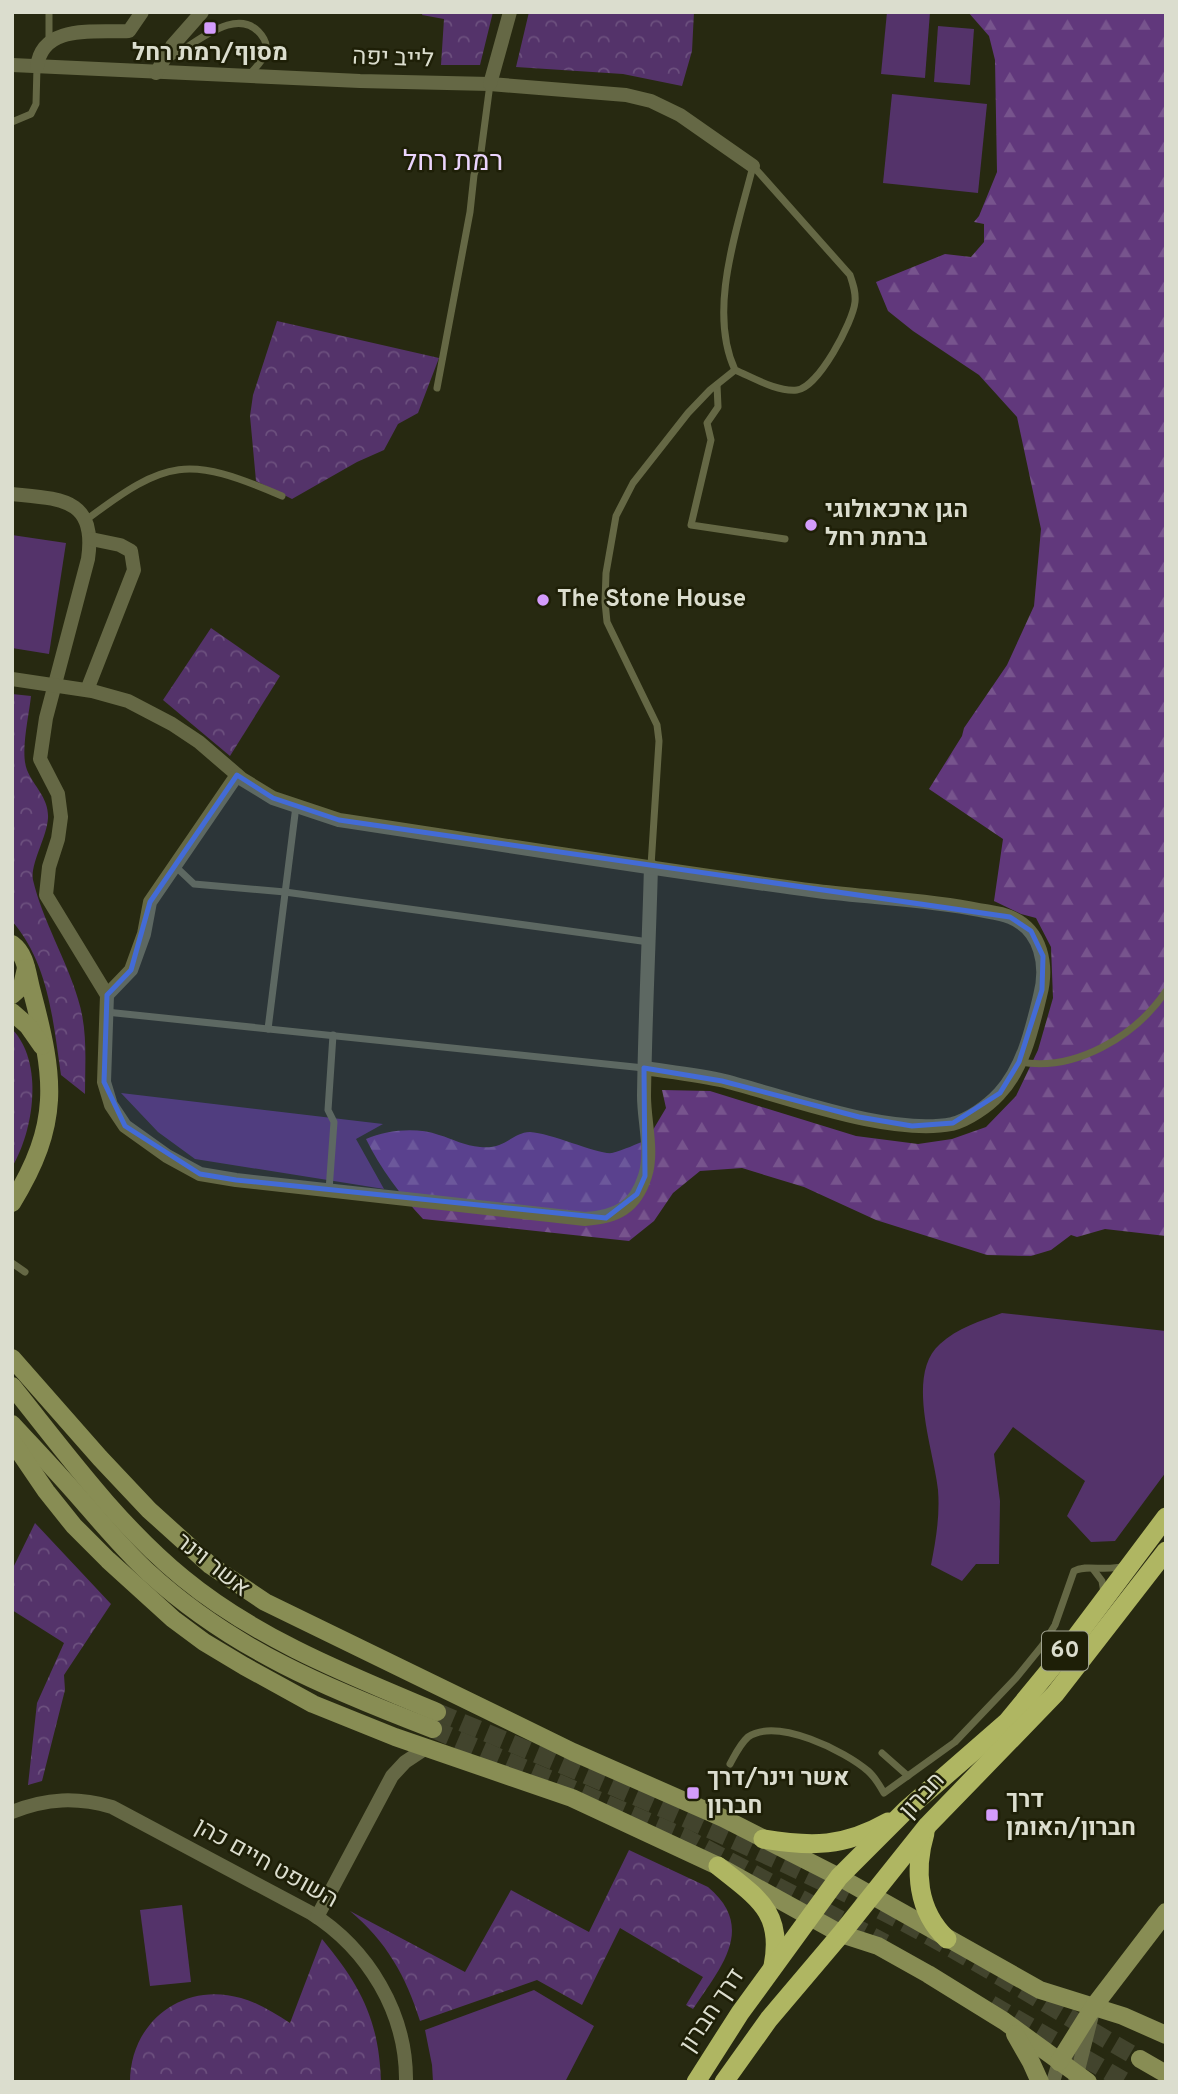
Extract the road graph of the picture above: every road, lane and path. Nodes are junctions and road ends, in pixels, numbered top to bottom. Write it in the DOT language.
graph roads {
  1 [pos="49,12"];
  2 [pos="142,12"];
  3 [pos="202,12"];
  4 [pos="510,12"];
  5 [pos="49,40"];
  6 [pos="12,65"];
  7 [pos="37,67"];
  8 [pos="159,68"];
  9 [pos="247,76"];
  10 [pos="489,85"];
  11 [pos="12,122"];
  12 [pos="753,166"];
  13 [pos="735,370"];
  14 [pos="717,385"];
  15 [pos="437,388"];
  16 [pos="12,494"];
  17 [pos="282,496"];
  18 [pos="86,520"];
  19 [pos="91,539"];
  20 [pos="785,539"];
  21 [pos="12,679"];
  22 [pos="55,685"];
  23 [pos="87,690"];
  24 [pos="237,775"];
  25 [pos="296,806"];
  26 [pos="175,865"];
  27 [pos="651,866"];
  28 [pos="285,892"];
  29 [pos="649,942"];
  30 [pos="12,944"];
  31 [pos="26,968"];
  32 [pos="1166,991"];
  33 [pos="12,995"];
  34 [pos="107,995"];
  35 [pos="12,1012"];
  36 [pos="106,1012"];
  37 [pos="268,1029"];
  38 [pos="333,1035"];
  39 [pos="48,1056"];
  40 [pos="1019,1062"];
  41 [pos="645,1068"];
  42 [pos="329,1191"];
  43 [pos="12,1202"];
  44 [pos="12,1263"];
  45 [pos="25,1272"];
  46 [pos="12,1358"];
  47 [pos="12,1386"];
  48 [pos="12,1424"];
  49 [pos="12,1441"];
  50 [pos="1166,1517"];
  51 [pos="1166,1551"];
  52 [pos="1133,1561"];
  53 [pos="1093,1569"];
  54 [pos="1101,1604"];
  55 [pos="426,1748"];
  56 [pos="882,1753"];
  57 [pos="730,1764"];
  58 [pos="908,1776"];
  59 [pos="906,1810"];
  60 [pos="12,1812"];
  61 [pos="928,1825"];
  62 [pos="763,1839"];
  63 [pos="718,1866"];
  64 [pos="839,1877"];
  65 [pos="872,1896"];
  66 [pos="1166,1912"];
  67 [pos="317,1917"];
  68 [pos="810,1917"];
  69 [pos="841,1934"];
  70 [pos="947,1938"];
  71 [pos="772,1968"];
  72 [pos="1094,2006"];
  73 [pos="1004,2021"];
  74 [pos="1166,2035"];
  75 [pos="1140,2059"];
  76 [pos="1059,2062"];
  77 [pos="1166,2074"];
  78 [pos="1080,2080"];
  79 [pos="406,2082"];
  80 [pos="696,2082"];
  81 [pos="724,2082"];
  82 [pos="1040,2082"];
  83 [pos="1053,2082"];
  1 -- 5 [label="lane"];
  2 -- 5 [label="street"];
  3 -- 8 [label="street"];
  4 -- 10 [label="street"];
  5 -- 7 [label="street"];
  6 -- 7 [label="street, לייב יפה"];
  7 -- 8 [label="street, לייב יפה"];
  7 -- 11 [label="lane"];
  8 -- 9 [label="street, לייב יפה"];
  8 -- 9 [label="lane"];
  9 -- 10 [label="street, לייב יפה"];
  10 -- 12 [label="street, לייב יפה"];
  10 -- 15 [label="lane"];
  12 -- 13 [label="lane"];
  12 -- 13 [label="lane"];
  13 -- 14 [label="lane"];
  14 -- 20 [label="lane"];
  14 -- 27 [label="lane"];
  16 -- 18 [label="street"];
  17 -- 18 [label="lane"];
  18 -- 19 [label="street"];
  19 -- 22 [label="street"];
  19 -- 23 [label="street"];
  21 -- 22 [label="street"];
  22 -- 23 [label="street"];
  22 -- 34 [label="street"];
  23 -- 24 [label="street"];
  24 -- 25 [label="street"];
  24 -- 26 [label="street"];
  25 -- 27 [label="street"];
  25 -- 28 [label="lane"];
  26 -- 28 [label="lane"];
  26 -- 34 [label="street"];
  27 -- 29 [label="street"];
  27 -- 40 [label="street"];
  28 -- 29 [label="lane"];
  28 -- 37 [label="lane"];
  29 -- 41 [label="street"];
  30 -- 31 [label="main road"];
  31 -- 33 [label="main road"];
  31 -- 39 [label="main road"];
  32 -- 40 [label="lane"];
  34 -- 36 [label="street"];
  35 -- 39 [label="main road"];
  36 -- 37 [label="lane"];
  36 -- 42 [label="street"];
  37 -- 38 [label="lane"];
  38 -- 41 [label="lane"];
  38 -- 42 [label="lane"];
  39 -- 43 [label="main road"];
  40 -- 41 [label="street"];
  41 -- 42 [label="street"];
  44 -- 45 [label="lane"];
  46 -- 62 [label="main road"];
  47 -- 48 [label="main road, אשר וינר"];
  49 -- 55 [label="main road"];
  50 -- 52 [label="highway, חברון / 60"];
  51 -- 61 [label="highway, חברון / 60"];
  52 -- 53 [label="lane"];
  52 -- 54 [label="highway, חברון / 60"];
  53 -- 54 [label="lane"];
  53 -- 58 [label="lane"];
  54 -- 59 [label="highway, חברון / 60"];
  55 -- 63 [label="main road"];
  55 -- 67 [label="street"];
  56 -- 58 [label="lane"];
  57 -- 58 [label="lane"];
  59 -- 62 [label="highway"];
  59 -- 64 [label="highway, חברון / 60"];
  60 -- 67 [label="street, השופט חיים כהן"];
  61 -- 65 [label="highway, חברון / 60"];
  61 -- 70 [label="highway"];
  62 -- 64 [label="main road"];
  63 -- 68 [label="main road"];
  63 -- 71 [label="highway"];
  64 -- 65 [label="main road"];
  64 -- 68 [label="highway, חברון / 60"];
  65 -- 69 [label="highway, חברון / 60"];
  65 -- 70 [label="main road"];
  66 -- 72 [label="main road"];
  67 -- 79 [label="street, השופט חיים כהן"];
  68 -- 69 [label="main road"];
  68 -- 71 [label="highway, חברון / 60"];
  69 -- 73 [label="main road"];
  69 -- 81 [label="highway, חברון / 60"];
  70 -- 72 [label="main road"];
  71 -- 80 [label="highway, דרך חברון / 60"];
  72 -- 74 [label="main road"];
  72 -- 76 [label="main road"];
  72 -- 78 [label="street"];
  73 -- 76 [label="main road"];
  73 -- 82 [label="main road"];
  75 -- 77 [label="main road"];
  76 -- 78 [label="main road"];
  76 -- 83 [label="street"];
}
